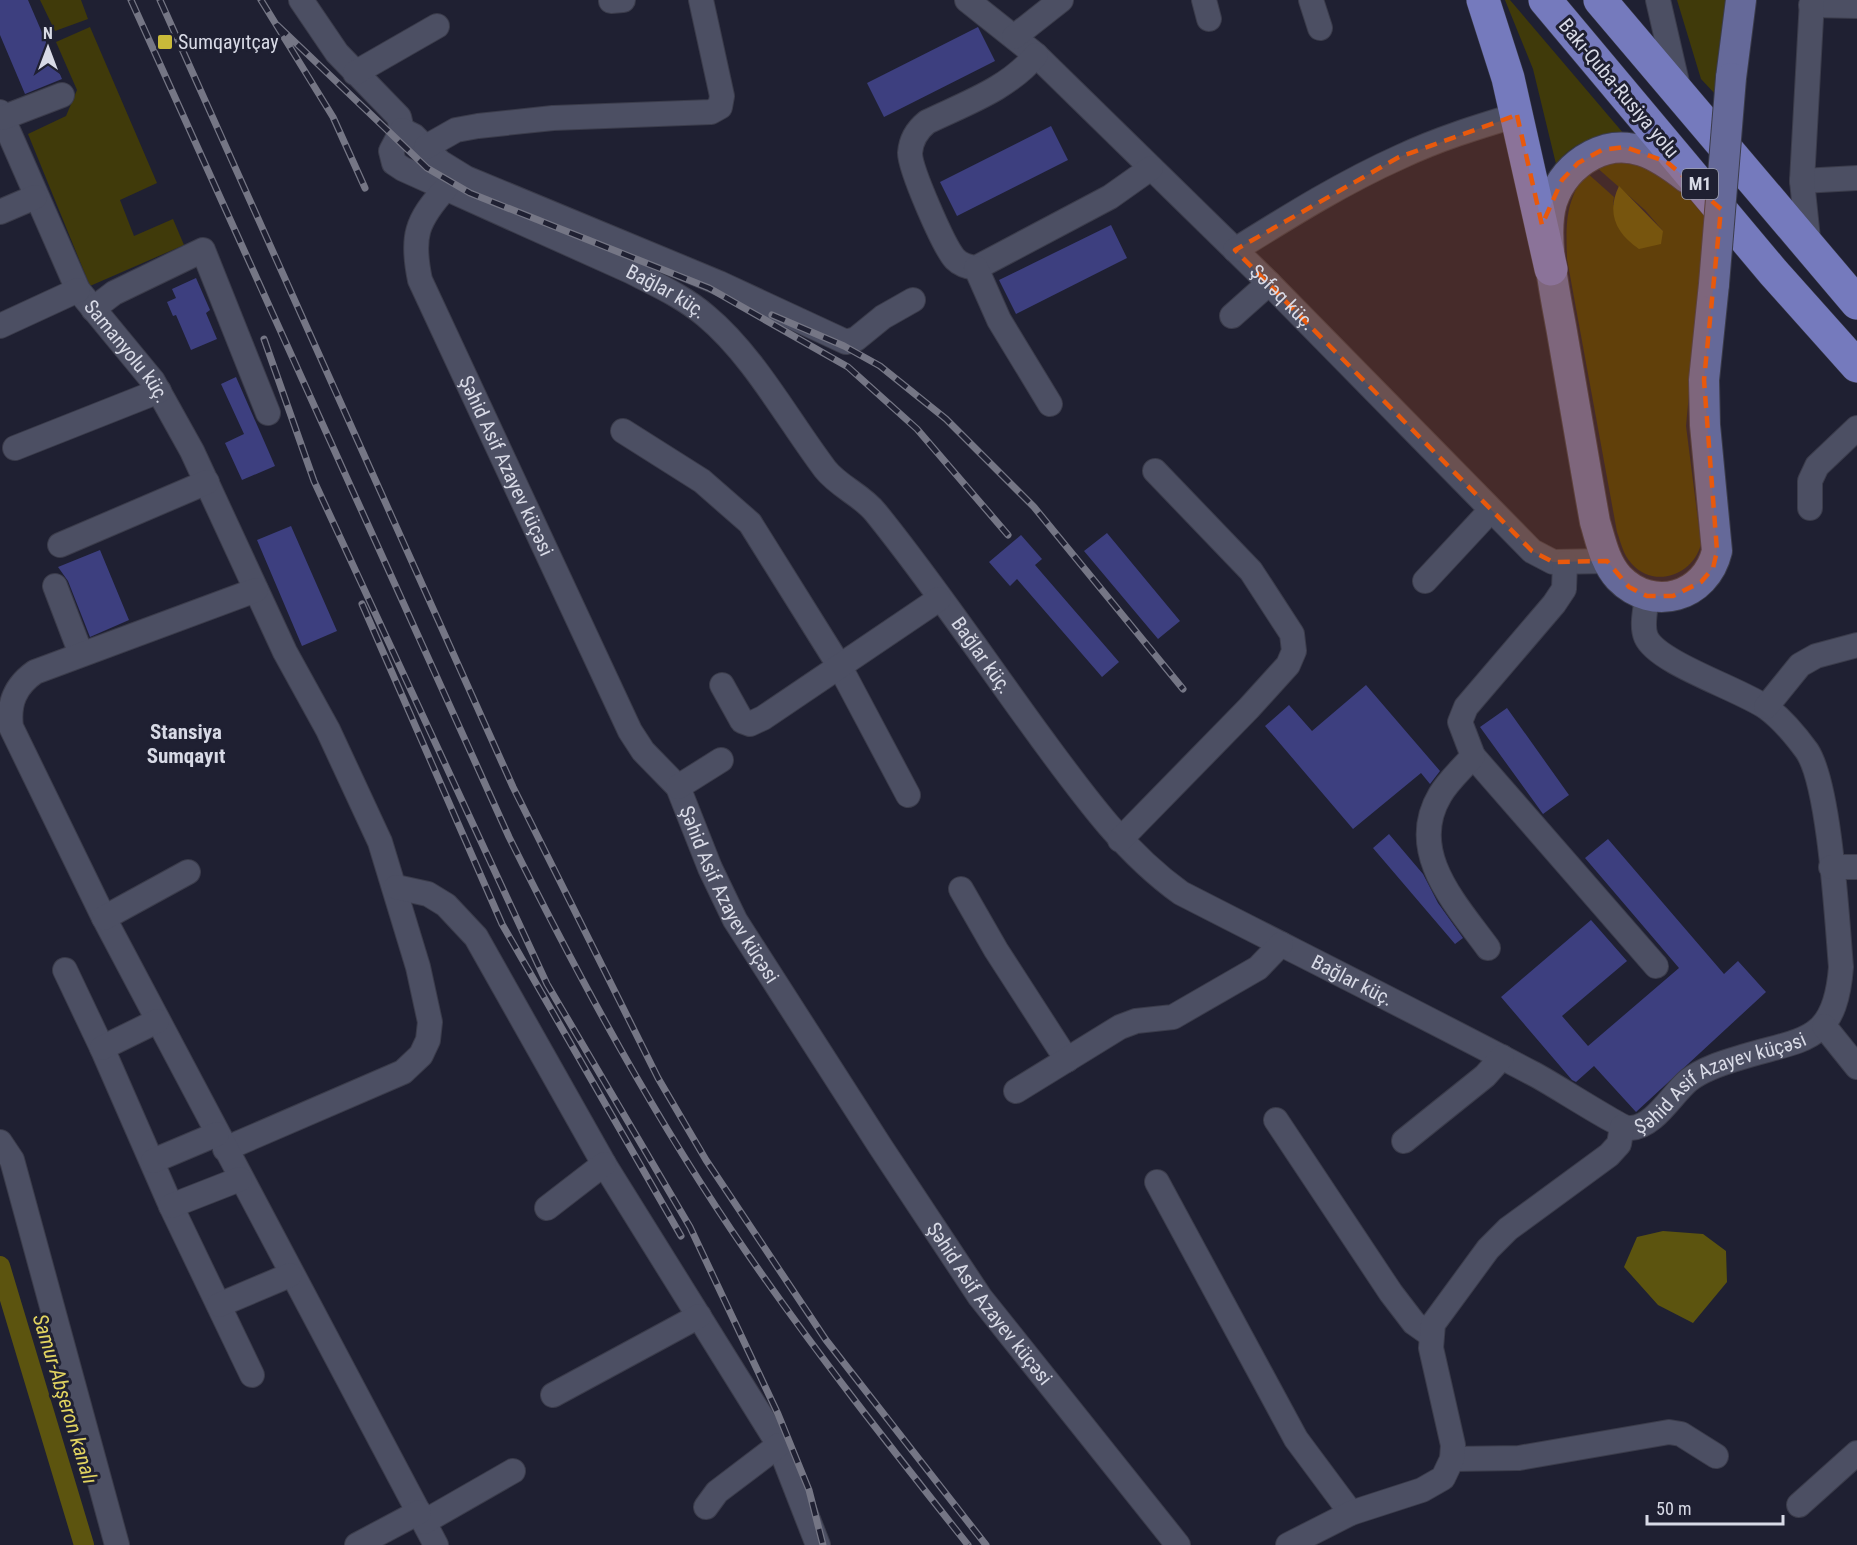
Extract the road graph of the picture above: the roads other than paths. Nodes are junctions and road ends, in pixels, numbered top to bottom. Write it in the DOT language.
graph roads {
  1 [pos="301,0"];
  2 [pos="623,0"];
  3 [pos="701,0"];
  4 [pos="967,0"];
  5 [pos="1061,0"];
  6 [pos="1311,0"];
  7 [pos="1482,0"];
  8 [pos="1545,0"];
  9 [pos="1600,0"];
  10 [pos="1658,0"];
  11 [pos="1741,0"];
  12 [pos="610,1"];
  13 [pos="1812,3"];
  14 [pos="1857,6"];
  15 [pos="437,26"];
  16 [pos="1320,28"];
  17 [pos="1014,37"];
  18 [pos="1036,55"];
  19 [pos="355,73"];
  20 [pos="1679,94"];
  21 [pos="62,95"];
  22 [pos="1,115"];
  23 [pos="1517,115"];
  24 [pos="399,135"];
  25 [pos="426,147"];
  26 [pos="1151,168"];
  27 [pos="1857,178"];
  28 [pos="1802,181"];
  29 [pos="446,188"];
  30 [pos="1708,194"];
  31 [pos="35,197"];
  32 [pos="0,212"];
  33 [pos="1235,250"];
  34 [pos="1810,250"];
  35 [pos="976,267"];
  36 [pos="1551,269"];
  37 [pos="1269,283"];
  38 [pos="78,290"];
  39 [pos="914,300"];
  40 [pos="1857,303"];
  41 [pos="93,309"];
  42 [pos="1233,316"];
  43 [pos="0,326"];
  44 [pos="1857,366"];
  45 [pos="159,392"];
  46 [pos="1050,404"];
  47 [pos="268,413"];
  48 [pos="1857,428"];
  49 [pos="623,431"];
  50 [pos="15,448"];
  51 [pos="1155,471"];
  52 [pos="207,482"];
  53 [pos="1810,508"];
  54 [pos="1491,510"];
  55 [pos="60,545"];
  56 [pos="1607,561"];
  57 [pos="1564,563"];
  58 [pos="1425,581"];
  59 [pos="55,586"];
  60 [pos="256,590"];
  61 [pos="1647,596"];
  62 [pos="939,599"];
  63 [pos="1857,645"];
  64 [pos="81,654"];
  65 [pos="840,667"];
  66 [pos="722,685"];
  67 [pos="1766,707"];
  68 [pos="7,738"];
  69 [pos="1473,756"];
  70 [pos="721,760"];
  71 [pos="678,787"];
  72 [pos="908,795"];
  73 [pos="1120,840"];
  74 [pos="1831,867"];
  75 [pos="1857,867"];
  76 [pos="188,872"];
  77 [pos="396,887"];
  78 [pos="961,889"];
  79 [pos="104,918"];
  80 [pos="1281,944"];
  81 [pos="1488,948"];
  82 [pos="1656,966"];
  83 [pos="1849,968"];
  84 [pos="65,970"];
  85 [pos="158,1021"];
  86 [pos="1824,1026"];
  87 [pos="102,1048"];
  88 [pos="1502,1057"];
  89 [pos="1067,1060"];
  90 [pos="1857,1067"];
  91 [pos="1016,1091"];
  92 [pos="1276,1119"];
  93 [pos="1622,1127"];
  94 [pos="221,1141"];
  95 [pos="1404,1141"];
  96 [pos="0,1142"];
  97 [pos="153,1161"];
  98 [pos="604,1164"];
  99 [pos="240,1179"];
  100 [pos="1157,1182"];
  101 [pos="171,1206"];
  102 [pos="547,1208"];
  103 [pos="290,1275"];
  104 [pos="219,1305"];
  105 [pos="699,1316"];
  106 [pos="1431,1335"];
  107 [pos="252,1375"];
  108 [pos="553,1395"];
  109 [pos="779,1444"];
  110 [pos="1857,1453"];
  111 [pos="1716,1456"];
  112 [pos="1452,1460"];
  113 [pos="513,1471"];
  114 [pos="1799,1504"];
  115 [pos="706,1507"];
  116 [pos="1351,1513"];
  117 [pos="421,1517"];
  118 [pos="117,1545"];
  119 [pos="357,1545"];
  120 [pos="436,1545"];
  121 [pos="818,1545"];
  122 [pos="1178,1545"];
  123 [pos="1288,1545"];
  1 -- 19 [label="street"];
  2 -- 12 [label="street"];
  3 -- 25 [label="street"];
  4 -- 17 [label="street, Şəfəq küç."];
  5 -- 17 [label="street"];
  6 -- 16 [label="street"];
  7 -- 23 [label="highway"];
  8 -- 30 [label="highway, Bakı-Quba-Rusiya yolu / M1"];
  9 -- 20 [label="highway, M1"];
  10 -- 20 [label="street"];
  11 -- 61 [label="main road, bridge"];
  13 -- 14 [label="street"];
  13 -- 28 [label="street"];
  15 -- 19 [label="street"];
  17 -- 18 [label="street, Şəfəq küç."];
  18 -- 26 [label="street, Şəfəq küç."];
  18 -- 35 [label="street"];
  19 -- 24 [label="street"];
  20 -- 34 [label="highway, M1"];
  21 -- 22 [label="street"];
  22 -- 31 [label="street, Samanyolu küç."];
  23 -- 33 [label="street"];
  23 -- 36 [label="highway"];
  24 -- 25 [label="street"];
  24 -- 29 [label="street, Bağlar küç."];
  25 -- 39 [label="street"];
  26 -- 33 [label="street, Şəfəq küç."];
  26 -- 35 [label="street"];
  27 -- 28 [label="street"];
  28 -- 34 [label="street"];
  29 -- 62 [label="street, Bağlar küç."];
  29 -- 71 [label="street, Şəhid Asif Azayev küçəsi"];
  30 -- 36 [label="main road"];
  30 -- 44 [label="highway, Bakı-Quba-Rusiya yolu / M1"];
  31 -- 32 [label="street"];
  31 -- 38 [label="street, Samanyolu küç."];
  33 -- 37 [label="street, Şəfəq küç."];
  34 -- 40 [label="highway, M1"];
  35 -- 46 [label="street"];
  36 -- 56 [label="main road"];
  37 -- 42 [label="street"];
  37 -- 54 [label="street, Şəfəq küç."];
  38 -- 41 [label="street, Samanyolu küç."];
  38 -- 43 [label="street"];
  41 -- 45 [label="street, Samanyolu küç."];
  41 -- 47 [label="street"];
  45 -- 50 [label="street"];
  45 -- 52 [label="street, Samanyolu küç."];
  48 -- 53 [label="street"];
  49 -- 65 [label="street"];
  51 -- 73 [label="street"];
  52 -- 55 [label="street"];
  52 -- 60 [label="street, Samanyolu küç."];
  54 -- 57 [label="street, Şəfəq küç."];
  54 -- 58 [label="street"];
  56 -- 57 [label="street, Şəfəq küç."];
  56 -- 61 [label="main road"];
  57 -- 69 [label="street"];
  59 -- 64 [label="street"];
  60 -- 64 [label="street"];
  60 -- 77 [label="street, Samanyolu küç."];
  61 -- 67 [label="street, Şəhid Asif Azayev küçəsi"];
  62 -- 65 [label="street"];
  62 -- 73 [label="street, Bağlar küç."];
  63 -- 67 [label="street"];
  64 -- 68 [label="street"];
  65 -- 66 [label="street"];
  65 -- 72 [label="street"];
  67 -- 74 [label="street, Şəhid Asif Azayev küçəsi"];
  68 -- 79 [label="street"];
  69 -- 81 [label="street"];
  69 -- 82 [label="street"];
  70 -- 71 [label="street"];
  71 -- 122 [label="street, Şəhid Asif Azayev küçəsi"];
  73 -- 80 [label="street, Bağlar küç."];
  74 -- 75 [label="street"];
  74 -- 83 [label="street, Şəhid Asif Azayev küçəsi"];
  76 -- 79 [label="street"];
  77 -- 94 [label="street, Samanyolu küç."];
  77 -- 98 [label="street"];
  78 -- 89 [label="street"];
  79 -- 85 [label="street"];
  80 -- 88 [label="street, Bağlar küç."];
  80 -- 89 [label="street"];
  83 -- 86 [label="street, Şəhid Asif Azayev küçəsi"];
  84 -- 87 [label="street"];
  85 -- 87 [label="street"];
  85 -- 94 [label="street"];
  86 -- 90 [label="street"];
  86 -- 93 [label="street, Şəhid Asif Azayev küçəsi"];
  87 -- 97 [label="street"];
  88 -- 93 [label="street, Bağlar küç."];
  88 -- 95 [label="street"];
  89 -- 91 [label="street"];
  92 -- 106 [label="street"];
  93 -- 106 [label="street, Şəhid Asif Azayev küçəsi"];
  94 -- 97 [label="street, Samanyolu küç."];
  94 -- 99 [label="street"];
  96 -- 118 [label="street"];
  97 -- 101 [label="street"];
  98 -- 102 [label="street"];
  98 -- 105 [label="street"];
  99 -- 101 [label="street"];
  99 -- 103 [label="street"];
  100 -- 116 [label="street"];
  101 -- 104 [label="street"];
  103 -- 104 [label="street"];
  103 -- 117 [label="street"];
  104 -- 107 [label="street"];
  105 -- 108 [label="street"];
  105 -- 109 [label="street"];
  106 -- 112 [label="street"];
  109 -- 115 [label="street"];
  109 -- 121 [label="street"];
  110 -- 114 [label="street"];
  111 -- 112 [label="street"];
  112 -- 116 [label="street"];
  113 -- 117 [label="street"];
  116 -- 123 [label="street"];
  117 -- 119 [label="street"];
  117 -- 120 [label="street"];
}
